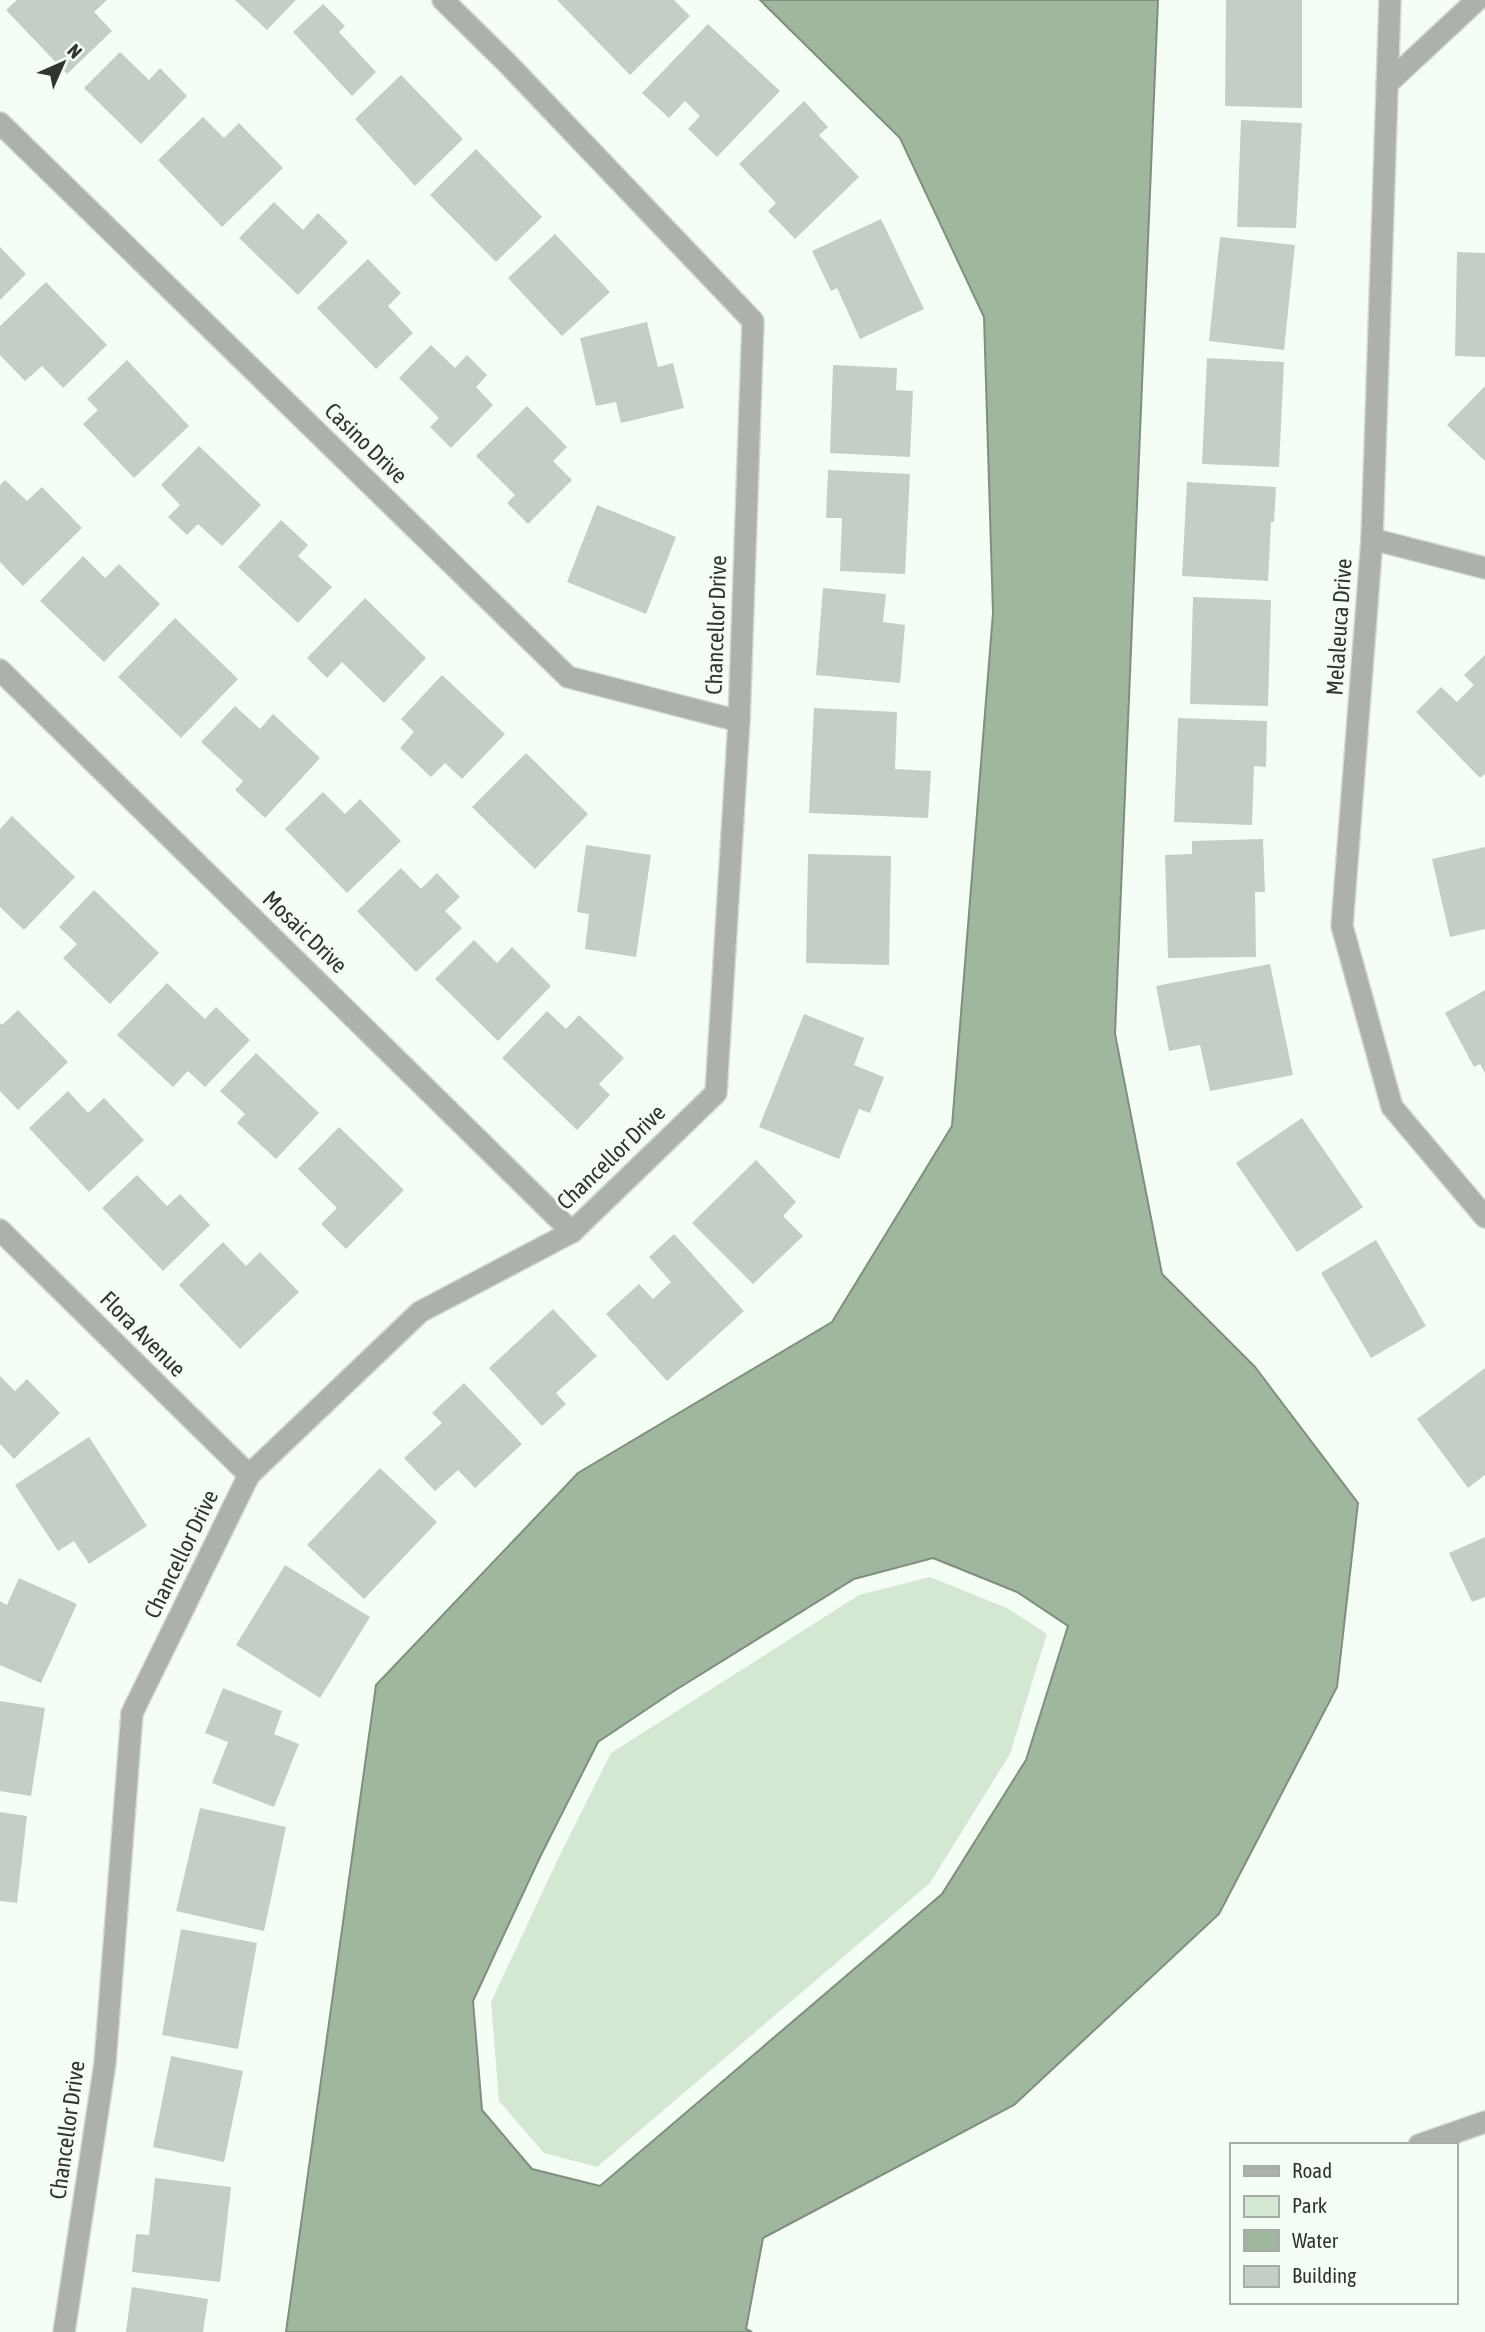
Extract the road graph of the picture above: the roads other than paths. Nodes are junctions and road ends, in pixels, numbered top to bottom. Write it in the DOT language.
graph roads {
  1 [pos="443,0"];
  2 [pos="1390,0"];
  3 [pos="1477,0"];
  4 [pos="1387,84"];
  5 [pos="0,123"];
  6 [pos="1372,540"];
  7 [pos="1485,568"];
  8 [pos="0,670"];
  9 [pos="739,721"];
  10 [pos="1485,1217"];
  11 [pos="0,1230"];
  12 [pos="572,1232"];
  13 [pos="249,1475"];
  14 [pos="1485,2122"];
  15 [pos="1425,2143"];
  16 [pos="64,2332"];
  1 -- 9 [label="street, Chancellor Drive"];
  2 -- 4 [label="street, Melaleuca Drive"];
  3 -- 4 [label="street"];
  4 -- 6 [label="street, Melaleuca Drive"];
  5 -- 9 [label="street, Casino Drive"];
  6 -- 7 [label="street"];
  6 -- 10 [label="street, Melaleuca Drive"];
  8 -- 12 [label="street, Mosaic Drive"];
  9 -- 12 [label="street, Chancellor Drive"];
  11 -- 13 [label="street, Flora Avenue"];
  12 -- 13 [label="street, Chancellor Drive"];
  13 -- 16 [label="street, Chancellor Drive"];
  14 -- 15 [label="street"];
}
